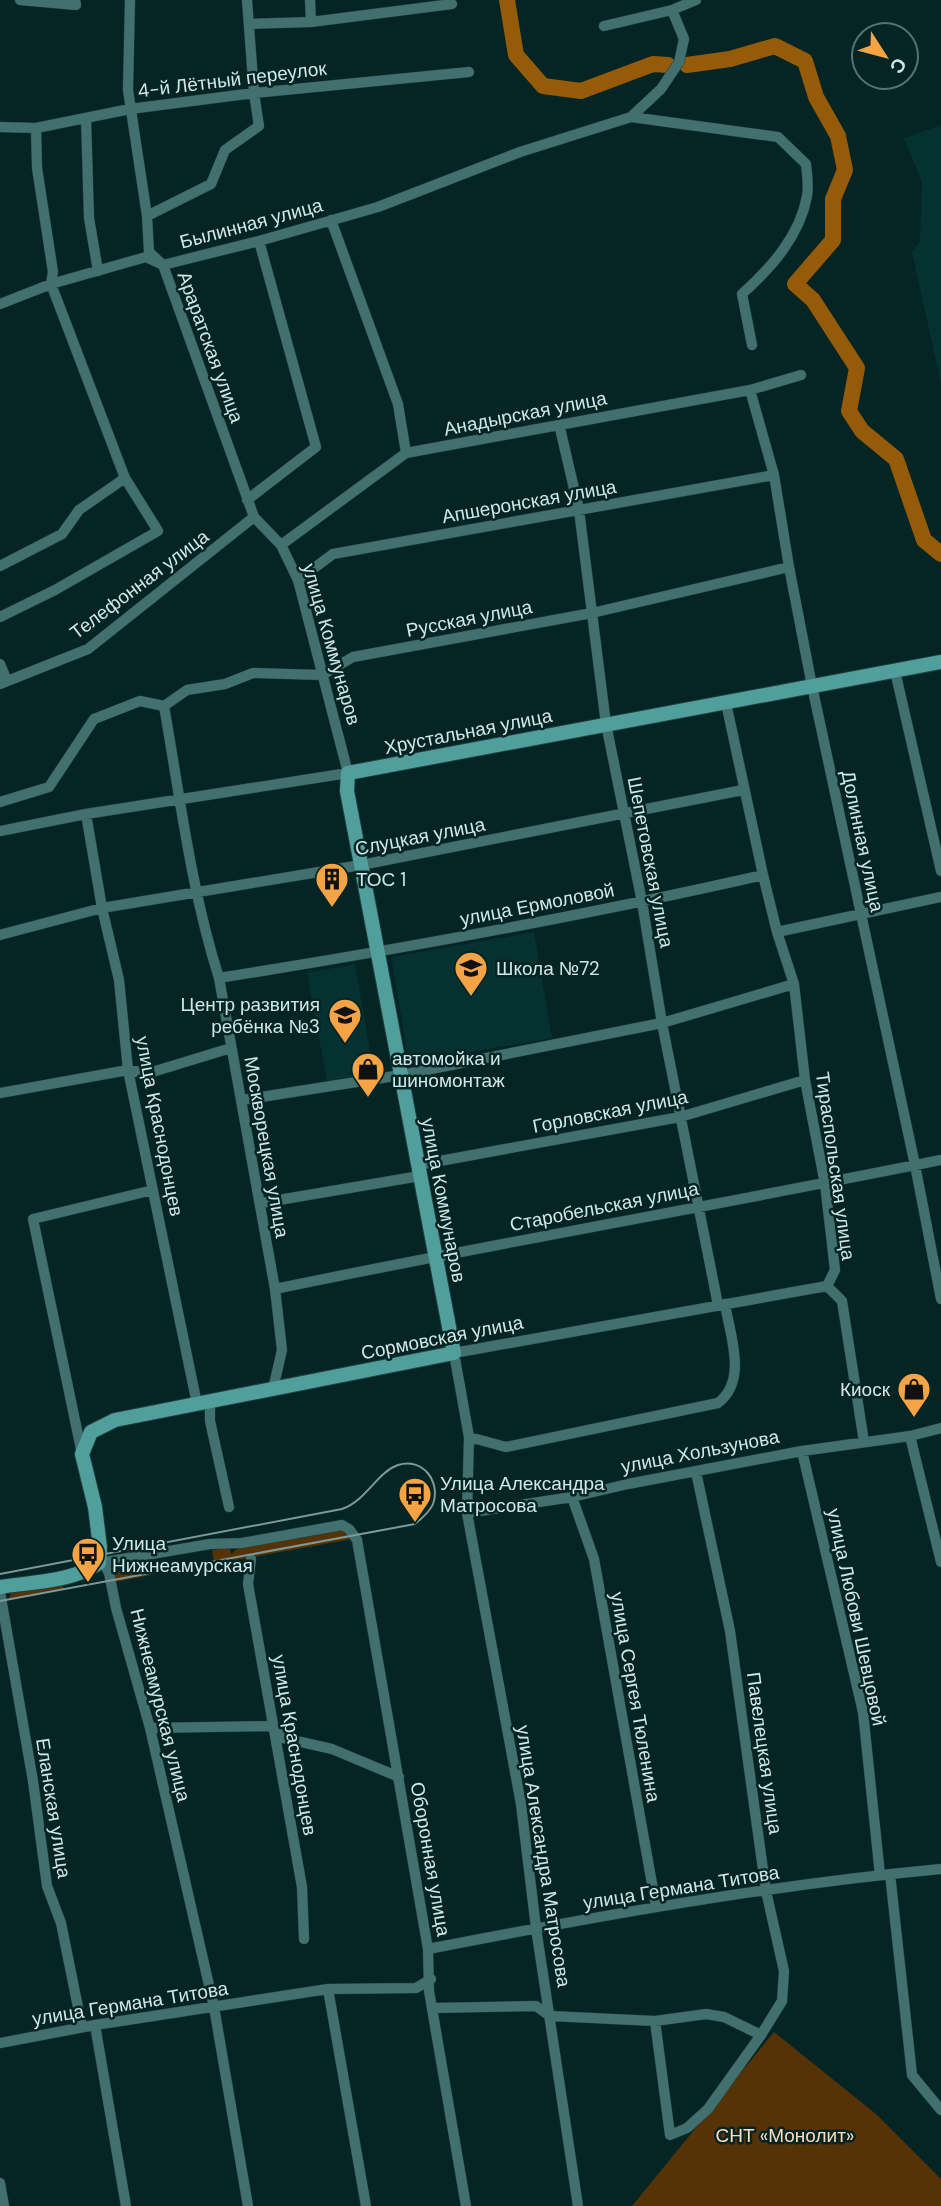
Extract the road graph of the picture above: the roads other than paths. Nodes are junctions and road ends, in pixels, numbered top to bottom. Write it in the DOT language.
graph roads {
  1 [pos="20,0"];
  2 [pos="75,0"];
  3 [pos="130,0"];
  4 [pos="247,0"];
  5 [pos="310,0"];
  6 [pos="696,0"];
  7 [pos="452,4"];
  8 [pos="672,9"];
  9 [pos="312,22"];
  10 [pos="250,24"];
  11 [pos="604,26"];
  12 [pos="469,72"];
  13 [pos="254,93"];
  14 [pos="130,109"];
  15 [pos="631,117"];
  16 [pos="86,118"];
  17 [pos="0,127"];
  18 [pos="36,128"];
  19 [pos="147,216"];
  20 [pos="331,220"];
  21 [pos="259,241"];
  22 [pos="163,265"];
  23 [pos="98,271"];
  24 [pos="51,284"];
  25 [pos="0,304"];
  26 [pos="752,345"];
  27 [pos="801,376"];
  28 [pos="750,390"];
  29 [pos="559,424"];
  30 [pos="405,453"];
  31 [pos="774,475"];
  32 [pos="125,478"];
  33 [pos="247,500"];
  34 [pos="579,510"];
  35 [pos="254,517"];
  36 [pos="281,545"];
  37 [pos="0,566"];
  38 [pos="789,567"];
  39 [pos="298,580"];
  40 [pos="592,613"];
  41 [pos="0,617"];
  42 [pos="941,662"];
  43 [pos="0,664"];
  44 [pos="895,671"];
  45 [pos="322,675"];
  46 [pos="3,683"];
  47 [pos="812,686"];
  48 [pos="726,703"];
  49 [pos="164,706"];
  50 [pos="606,724"];
  51 [pos="348,773"];
  52 [pos="743,790"];
  53 [pos="180,801"];
  54 [pos="0,802"];
  55 [pos="86,814"];
  56 [pos="624,814"];
  57 [pos="0,831"];
  58 [pos="361,865"];
  59 [pos="941,871"];
  60 [pos="763,875"];
  61 [pos="197,892"];
  62 [pos="941,897"];
  63 [pos="642,902"];
  64 [pos="102,908"];
  65 [pos="860,915"];
  66 [pos="778,932"];
  67 [pos="0,935"];
  68 [pos="378,952"];
  69 [pos="219,978"];
  70 [pos="794,984"];
  71 [pos="662,1023"];
  72 [pos="231,1048"];
  73 [pos="128,1070"];
  74 [pos="401,1074"];
  75 [pos="805,1080"];
  76 [pos="0,1093"];
  77 [pos="242,1100"];
  78 [pos="680,1117"];
  79 [pos="941,1160"];
  80 [pos="915,1165"];
  81 [pos="419,1171"];
  82 [pos="825,1184"];
  83 [pos="153,1190"];
  84 [pos="261,1203"];
  85 [pos="698,1206"];
  86 [pos="435,1256"];
  87 [pos="827,1286"];
  88 [pos="275,1289"];
  89 [pos="941,1299"];
  90 [pos="721,1305"];
  91 [pos="454,1353"];
  92 [pos="273,1389"];
  93 [pos="203,1403"];
  94 [pos="941,1428"];
  95 [pos="910,1436"];
  96 [pos="468,1437"];
  97 [pos="864,1442"];
  98 [pos="802,1451"];
  99 [pos="82,1454"];
  100 [pos="696,1472"];
  101 [pos="572,1497"];
  102 [pos="229,1507"];
  103 [pos="467,1513"];
  104 [pos="251,1559"];
  105 [pos="941,1562"];
  106 [pos="99,1563"];
  107 [pos="0,1587"];
  108 [pos="0,1592"];
  109 [pos="273,1726"];
  110 [pos="150,1728"];
  111 [pos="399,1777"];
  112 [pos="941,1869"];
  113 [pos="885,1874"];
  114 [pos="766,1891"];
  115 [pos="656,1906"];
  116 [pos="536,1928"];
  117 [pos="304,1939"];
  118 [pos="428,1949"];
  119 [pos="430,1979"];
  120 [pos="327,1989"];
  121 [pos="214,2007"];
  122 [pos="433,2008"];
  123 [pos="550,2015"];
  124 [pos="655,2021"];
  125 [pos="94,2025"];
  126 [pos="82,2027"];
  127 [pos="761,2035"];
  128 [pos="0,2043"];
  129 [pos="941,2110"];
  130 [pos="0,2183"];
  131 [pos="4,2206"];
  132 [pos="126,2206"];
  133 [pos="248,2206"];
  134 [pos="366,2206"];
  135 [pos="466,2206"];
  136 [pos="578,2206"];
  1 -- 2 [label="street"];
  3 -- 14 [label="street, Араратская улица"];
  4 -- 10 [label="street"];
  5 -- 9 [label="street"];
  6 -- 8 [label="street"];
  7 -- 9 [label="street"];
  8 -- 11 [label="street"];
  8 -- 15 [label="street"];
  9 -- 10 [label="street"];
  10 -- 13 [label="street"];
  12 -- 13 [label="street, 4-й Лётный переулок"];
  13 -- 14 [label="street, 4-й Лётный переулок"];
  13 -- 19 [label="street"];
  14 -- 16 [label="street, 4-й Лётный переулок"];
  14 -- 19 [label="street, Араратская улица"];
  15 -- 20 [label="street, Былинная улица"];
  15 -- 26 [label="street"];
  16 -- 18 [label="street, 4-й Лётный переулок"];
  16 -- 23 [label="street"];
  17 -- 18 [label="street, 4-й Лётный переулок"];
  18 -- 24 [label="street"];
  19 -- 22 [label="street, Араратская улица"];
  20 -- 21 [label="street, Былинная улица"];
  20 -- 30 [label="street"];
  21 -- 22 [label="street, Былинная улица"];
  21 -- 33 [label="street"];
  22 -- 23 [label="street, Былинная улица"];
  22 -- 33 [label="street, Араратская улица"];
  23 -- 24 [label="street, Былинная улица"];
  24 -- 25 [label="street, Былинная улица"];
  24 -- 32 [label="street"];
  27 -- 28 [label="street, Анадырская улица"];
  28 -- 29 [label="street, Анадырская улица"];
  28 -- 31 [label="street, Долинная улица"];
  29 -- 30 [label="street, Анадырская улица"];
  29 -- 34 [label="street, Шепетовская улица"];
  30 -- 36 [label="street, Анадырская улица"];
  31 -- 34 [label="street, Апшеронская улица"];
  31 -- 38 [label="street, Долинная улица"];
  32 -- 37 [label="street"];
  32 -- 41 [label="street"];
  33 -- 35 [label="street, улица Коммунаров"];
  34 -- 39 [label="street, Апшеронская улица"];
  34 -- 40 [label="street, Шепетовская улица"];
  35 -- 36 [label="street, улица Коммунаров"];
  35 -- 46 [label="street, Телефонная улица"];
  36 -- 39 [label="street, улица Коммунаров"];
  38 -- 40 [label="street, Русская улица"];
  38 -- 47 [label="street, Долинная улица"];
  39 -- 45 [label="street, улица Коммунаров"];
  40 -- 45 [label="street, Русская улица"];
  40 -- 50 [label="street, Шепетовская улица"];
  42 -- 44 [label="street, Хрустальная улица"];
  43 -- 46 [label="street"];
  44 -- 47 [label="street, Хрустальная улица"];
  44 -- 59 [label="street"];
  45 -- 49 [label="street"];
  45 -- 51 [label="street, улица Коммунаров"];
  47 -- 48 [label="street, Хрустальная улица"];
  47 -- 65 [label="street, Долинная улица"];
  48 -- 50 [label="street, Хрустальная улица"];
  48 -- 52 [label="street"];
  49 -- 53 [label="street, Москворецкая улица"];
  49 -- 54 [label="street"];
  50 -- 51 [label="street, Хрустальная улица"];
  50 -- 56 [label="street, Шепетовская улица"];
  51 -- 53 [label="street, Хрустальная улица"];
  51 -- 58 [label="street, улица Коммунаров"];
  52 -- 56 [label="street, Слуцкая улица"];
  52 -- 60 [label="street"];
  53 -- 55 [label="street, Хрустальная улица"];
  53 -- 61 [label="street, Москворецкая улица"];
  55 -- 57 [label="street, Хрустальная улица"];
  55 -- 64 [label="street, улица Краснодонцев"];
  56 -- 58 [label="street, Слуцкая улица"];
  56 -- 63 [label="street, Шепетовская улица"];
  58 -- 61 [label="street, Слуцкая улица"];
  58 -- 68 [label="street, улица Коммунаров"];
  60 -- 63 [label="street, улица Ермоловой"];
  60 -- 66 [label="street"];
  61 -- 64 [label="street, Слуцкая улица"];
  61 -- 69 [label="street, Москворецкая улица"];
  62 -- 65 [label="street"];
  63 -- 68 [label="street, улица Ермоловой"];
  63 -- 71 [label="street, Шепетовская улица"];
  64 -- 67 [label="street, Слуцкая улица"];
  64 -- 73 [label="street, улица Краснодонцев"];
  65 -- 66 [label="street"];
  65 -- 80 [label="street, Долинная улица"];
  66 -- 70 [label="street, Тираспольская улица"];
  68 -- 69 [label="street, улица Ермоловой"];
  68 -- 74 [label="street, улица Коммунаров"];
  69 -- 72 [label="street, Москворецкая улица"];
  70 -- 71 [label="street"];
  70 -- 75 [label="street, Тираспольская улица"];
  71 -- 74 [label="street"];
  71 -- 78 [label="street, Шепетовская улица"];
  72 -- 73 [label="street"];
  72 -- 77 [label="street, Москворецкая улица"];
  73 -- 76 [label="street"];
  73 -- 83 [label="street, улица Краснодонцев"];
  74 -- 77 [label="street"];
  74 -- 81 [label="street, улица Коммунаров"];
  75 -- 78 [label="street, Горловская улица"];
  75 -- 82 [label="street, Тираспольская улица"];
  77 -- 84 [label="street, Москворецкая улица"];
  78 -- 81 [label="street, Горловская улица"];
  78 -- 85 [label="street, Шепетовская улица"];
  79 -- 80 [label="street, Старобельская улица"];
  80 -- 82 [label="street, Старобельская улица"];
  80 -- 89 [label="street, Долинная улица"];
  81 -- 84 [label="street, Горловская улица"];
  81 -- 86 [label="street, улица Коммунаров"];
  82 -- 85 [label="street, Старобельская улица"];
  82 -- 87 [label="street, Тираспольская улица"];
  83 -- 93 [label="street, улица Краснодонцев"];
  83 -- 99 [label="street, Нижнеамурская улица"];
  84 -- 88 [label="street, Москворецкая улица"];
  85 -- 86 [label="street, Старобельская улица"];
  85 -- 90 [label="street, Шепетовская улица"];
  86 -- 88 [label="street, Старобельская улица"];
  86 -- 91 [label="street, улица Коммунаров"];
  87 -- 90 [label="street, Сормовская улица"];
  87 -- 97 [label="street, Тираспольская улица"];
  88 -- 92 [label="street, Москворецкая улица"];
  90 -- 91 [label="street, Сормовская улица"];
  90 -- 96 [label="street, Шепетовская улица"];
  91 -- 92 [label="street, Сормовская улица"];
  91 -- 96 [label="street, улица Коммунаров"];
  92 -- 93 [label="street, Сормовская улица"];
  93 -- 99 [label="street, Сормовская улица"];
  93 -- 102 [label="street, улица Краснодонцев"];
  94 -- 95 [label="street, улица Хользунова"];
  95 -- 97 [label="street, улица Хользунова"];
  95 -- 105 [label="street"];
  96 -- 103 [label="street, улица Коммунаров"];
  97 -- 98 [label="street, улица Хользунова"];
  98 -- 100 [label="street, улица Хользунова"];
  98 -- 113 [label="street, улица Любови Шевцовой"];
  99 -- 106 [label="street, Нижнеамурская улица"];
  100 -- 101 [label="street, улица Хользунова"];
  100 -- 114 [label="street, Павелецкая улица"];
  101 -- 103 [label="street, улица Хользунова"];
  101 -- 115 [label="street, улица Сергея Тюленина"];
  103 -- 116 [label="street, улица Александра Матросова"];
  104 -- 109 [label="street, улица Краснодонцев"];
  106 -- 107 [label="street"];
  106 -- 110 [label="street, Нижнеамурская улица"];
  106 -- 111 [label="street, Оборонная улица"];
  108 -- 126 [label="street, Еланская улица"];
  109 -- 110 [label="street"];
  109 -- 111 [label="street"];
  109 -- 117 [label="street, улица Краснодонцев"];
  110 -- 121 [label="street, Нижнеамурская улица"];
  111 -- 118 [label="street, Оборонная улица"];
  112 -- 113 [label="street, улица Германа Титова"];
  113 -- 114 [label="street, улица Германа Титова"];
  113 -- 129 [label="street, улица Любови Шевцовой"];
  114 -- 115 [label="street, улица Германа Титова"];
  114 -- 127 [label="street, Павелецкая улица"];
  115 -- 116 [label="street, улица Германа Титова"];
  116 -- 118 [label="street, улица Германа Титова"];
  116 -- 123 [label="street, улица Александра Матросова"];
  118 -- 119 [label="street, Оборонная улица"];
  119 -- 120 [label="street, улица Германа Титова"];
  119 -- 122 [label="street, Оборонная улица"];
  120 -- 121 [label="street, улица Германа Титова"];
  120 -- 134 [label="street"];
  121 -- 125 [label="street, улица Германа Титова"];
  121 -- 133 [label="street, Нижнеамурская улица"];
  122 -- 123 [label="street"];
  122 -- 135 [label="street, Оборонная улица"];
  123 -- 124 [label="street"];
  123 -- 136 [label="street, улица Александра Матросова"];
  124 -- 127 [label="street"];
  124 -- 127 [label="street, Павелецкая улица"];
  125 -- 126 [label="street, улица Германа Титова"];
  125 -- 132 [label="street"];
  126 -- 128 [label="street, улица Германа Титова"];
  130 -- 131 [label="street"];
}
